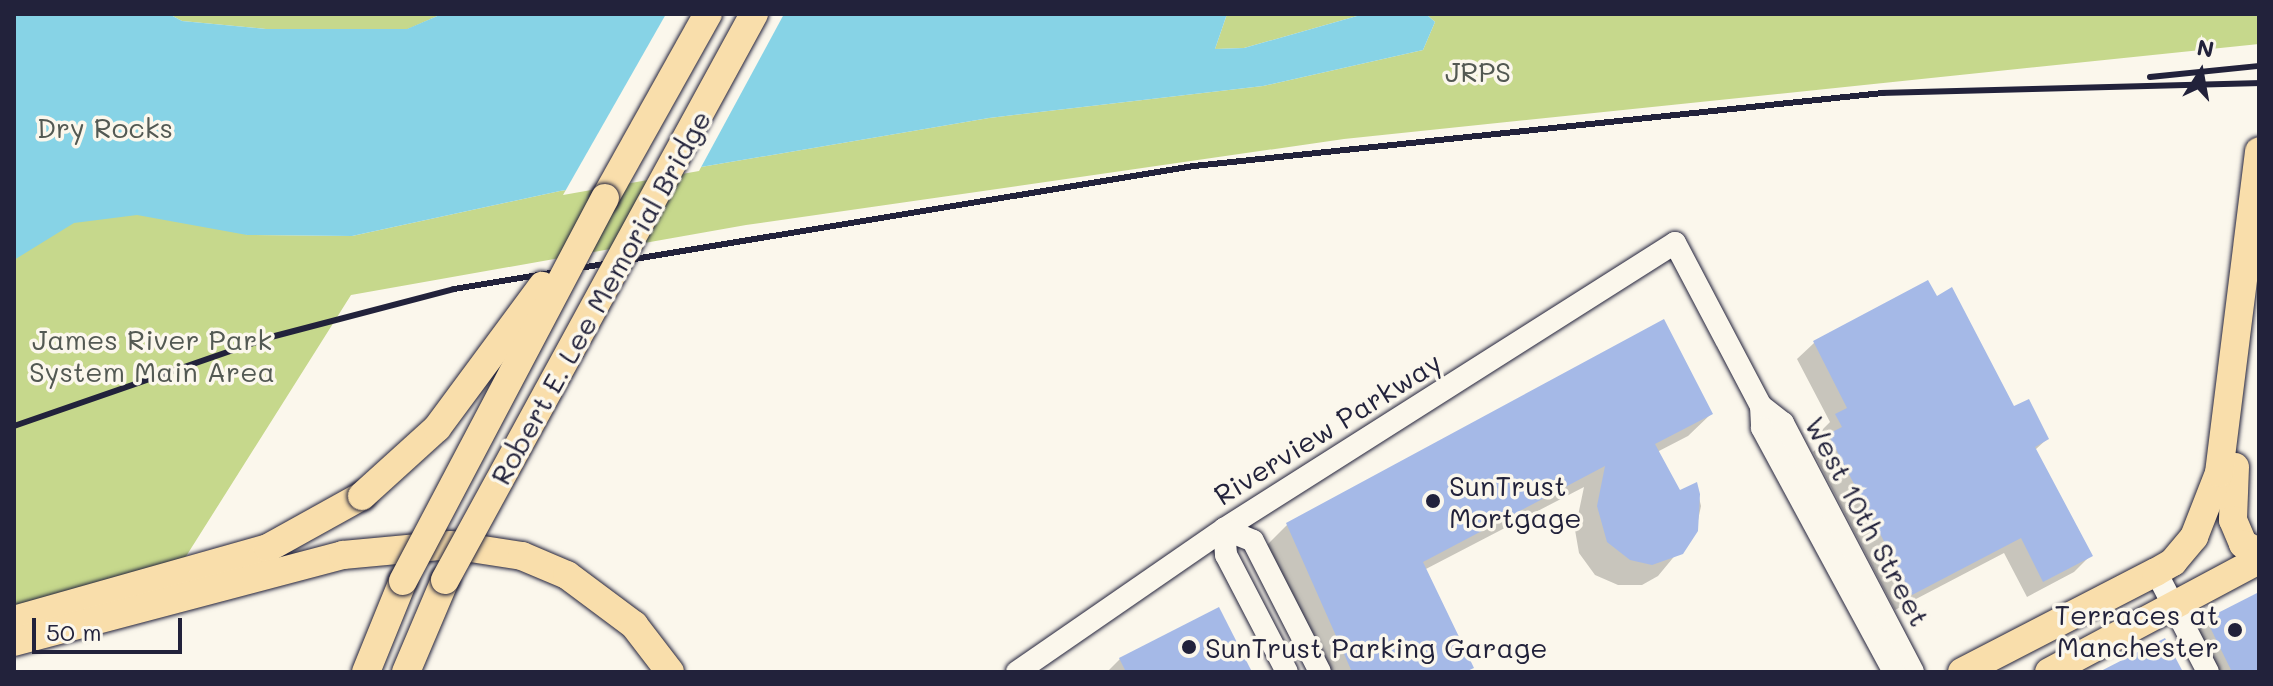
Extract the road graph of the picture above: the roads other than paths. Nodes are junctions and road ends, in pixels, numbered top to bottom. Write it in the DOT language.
graph roads {
  1 [pos="708,14"];
  2 [pos="754,14"];
  3 [pos="2259,151"];
  4 [pos="605,198"];
  5 [pos="1675,243"];
  6 [pos="2232,379"];
  7 [pos="1761,406"];
  8 [pos="1224,529"];
  9 [pos="2259,552"];
  10 [pos="2259,560"];
  11 [pos="2156,572"];
  12 [pos="445,580"];
  13 [pos="2173,606"];
  14 [pos="14,620"];
  15 [pos="14,642"];
  16 [pos="366,672"];
  17 [pos="406,672"];
  18 [pos="427,672"];
  19 [pos="670,672"];
  20 [pos="1017,672"];
  21 [pos="1287,672"];
  22 [pos="1320,672"];
  23 [pos="1894,672"];
  24 [pos="1913,672"];
  25 [pos="1962,672"];
  26 [pos="2049,672"];
  27 [pos="2208,672"];
  1 -- 4 [label="main road, Robert E. Lee Memorial Bridge"];
  2 -- 12 [label="main road, Robert E. Lee Memorial Bridge, bridge"];
  3 -- 6 [label="main road"];
  4 -- 14 [label="main road, bridge"];
  4 -- 16 [label="main road, Robert E. Lee Memorial Bridge, bridge"];
  5 -- 7 [label="street, West 10th Street"];
  5 -- 8 [label="street, Riverview Parkway"];
  6 -- 9 [label="main road"];
  6 -- 11 [label="main road"];
  7 -- 23 [label="street, West 10th Street"];
  7 -- 24 [label="street, West 10th Street"];
  8 -- 20 [label="street, Riverview Parkway"];
  8 -- 21 [label="street"];
  8 -- 22 [label="street"];
  10 -- 13 [label="main road"];
  11 -- 13 [label="street"];
  11 -- 25 [label="main road"];
  12 -- 17 [label="main road"];
  12 -- 18 [label="main road"];
  13 -- 26 [label="main road"];
  13 -- 27 [label="street"];
  15 -- 19 [label="main road"];
}
